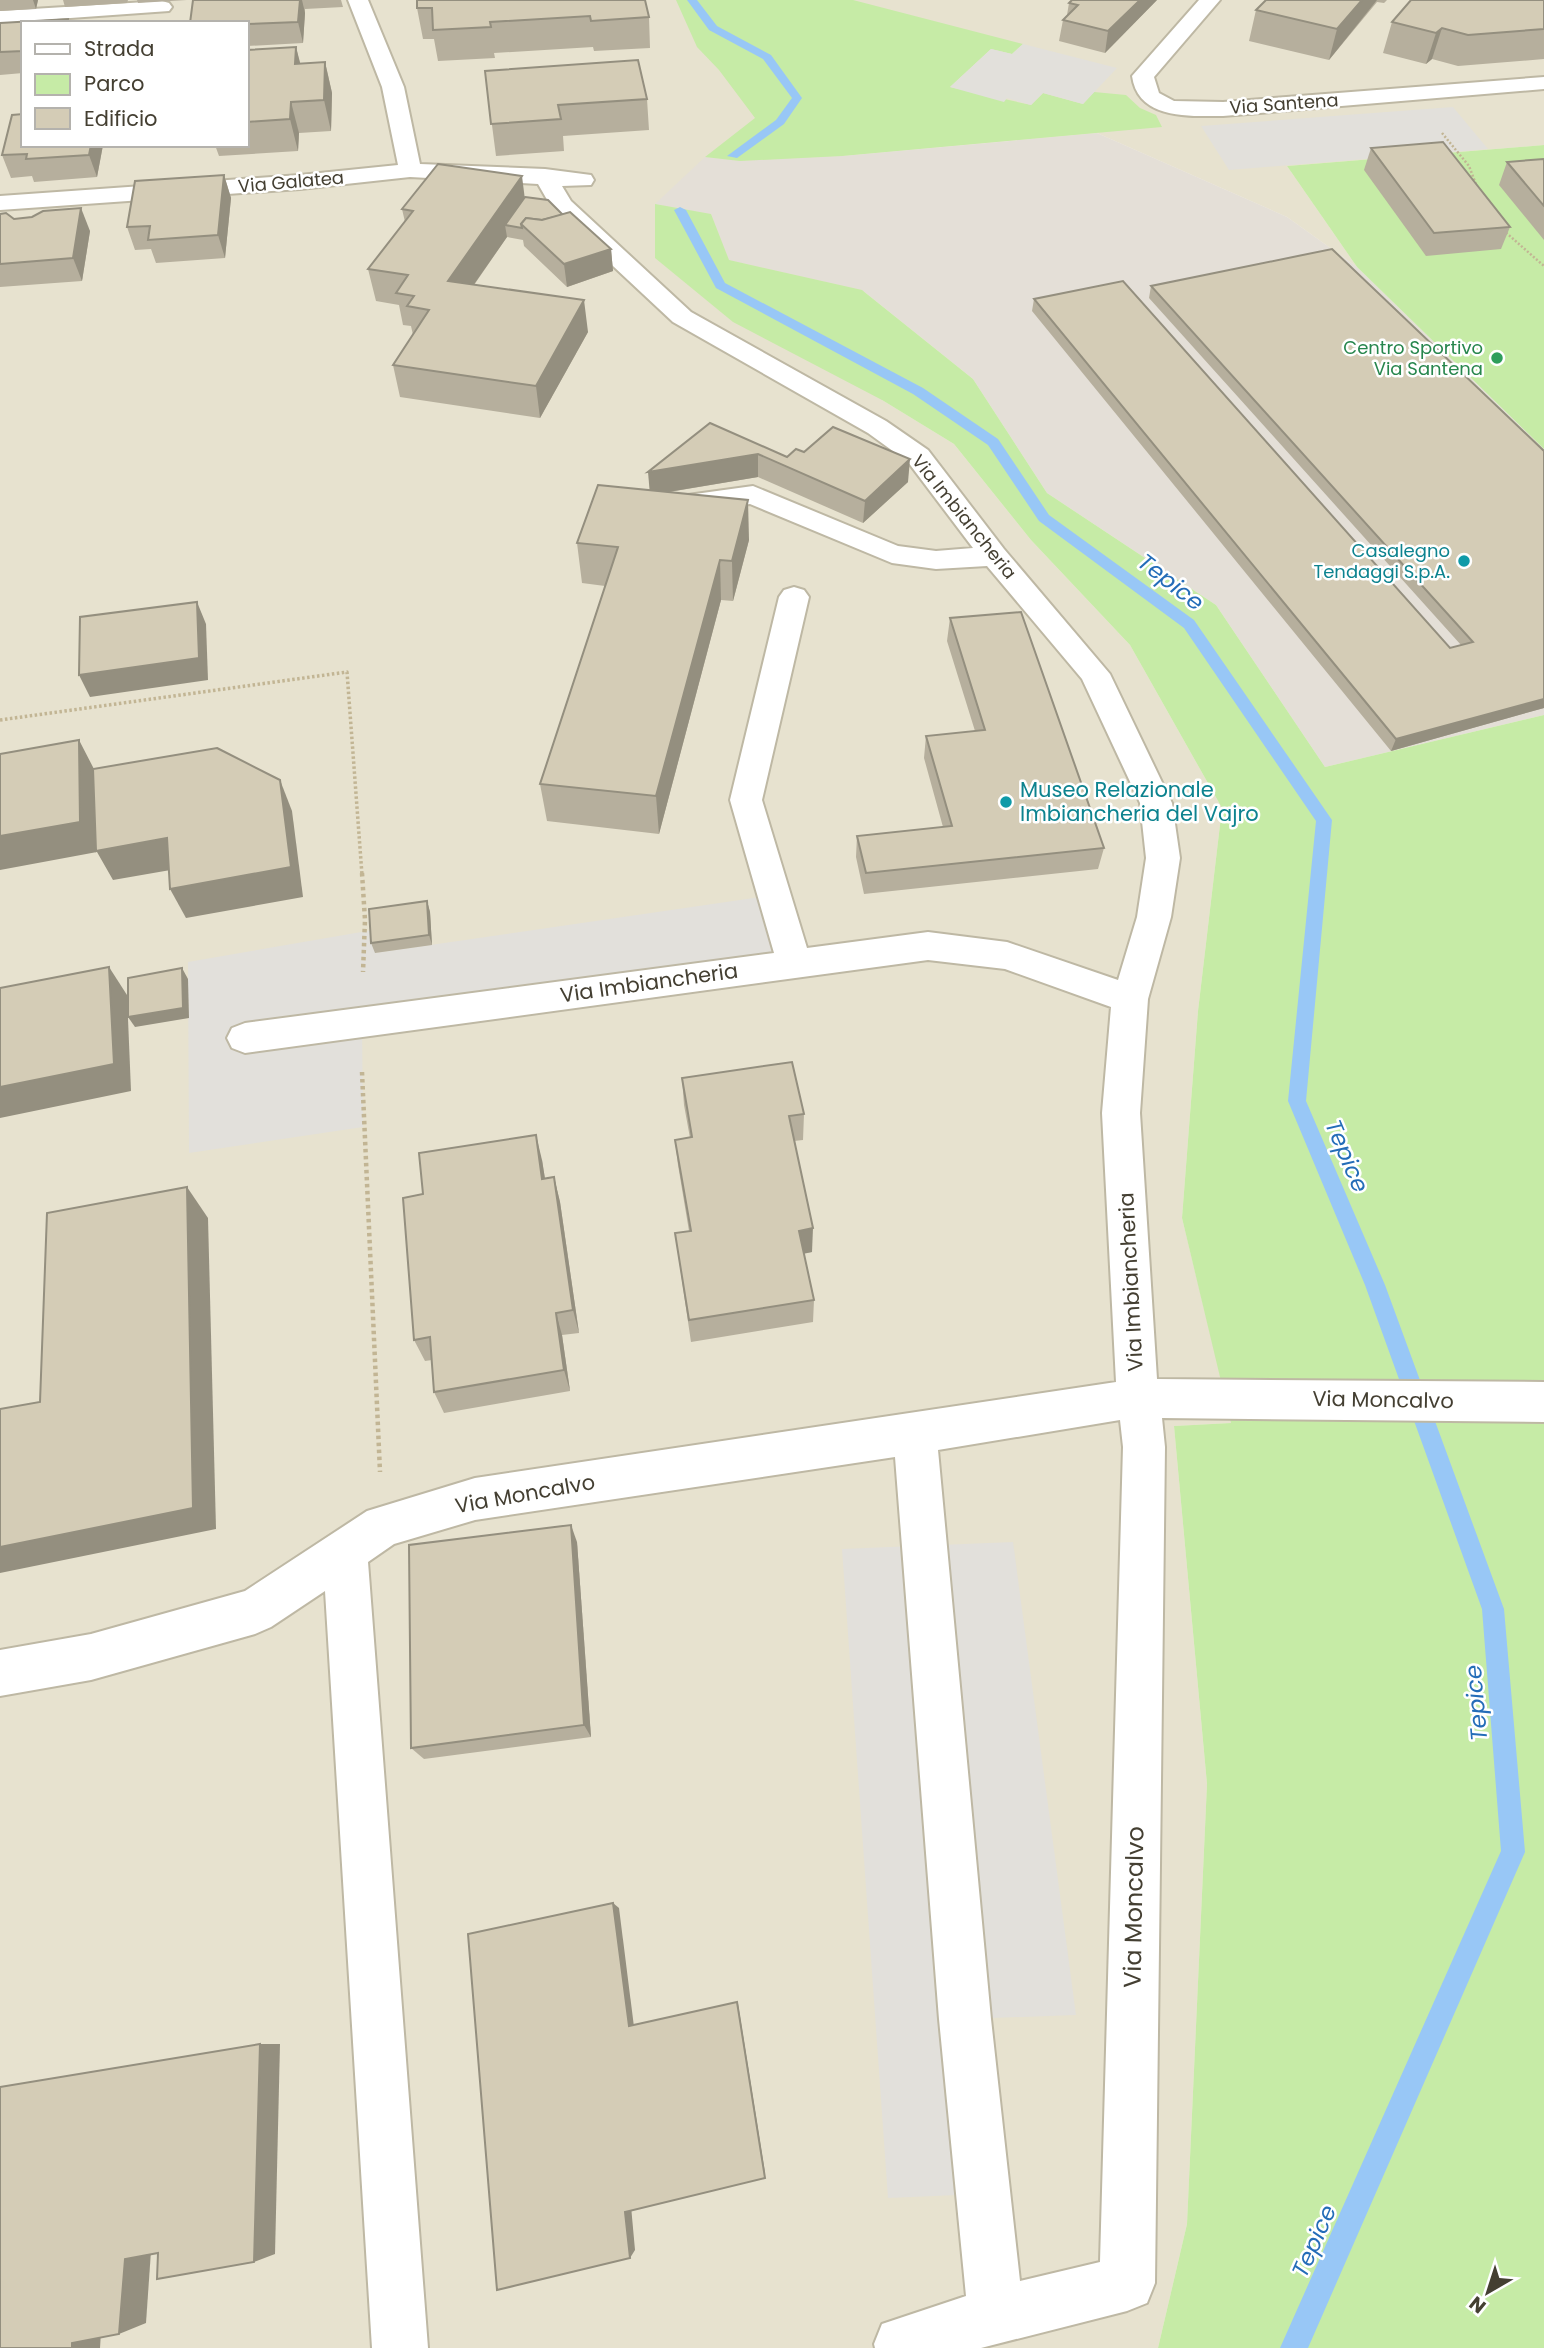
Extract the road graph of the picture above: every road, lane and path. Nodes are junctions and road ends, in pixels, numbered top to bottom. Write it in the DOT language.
graph roads {
  1 [pos="358,0"];
  2 [pos="1210,0"];
  3 [pos="162,7"];
  4 [pos="0,17"];
  5 [pos="1544,83"];
  6 [pos="1442,133"];
  7 [pos="410,170"];
  8 [pos="545,176"];
  9 [pos="583,180"];
  10 [pos="1478,190"];
  11 [pos="0,203"];
  12 [pos="1500,227"];
  13 [pos="1544,266"];
  14 [pos="648,508"];
  15 [pos="994,556"];
  16 [pos="794,597"];
  17 [pos="0,720"];
  18 [pos="794,963"];
  19 [pos="1130,999"];
  20 [pos="362,1024"];
  21 [pos="245,1038"];
  22 [pos="1160,1397"];
  23 [pos="1544,1402"];
  24 [pos="915,1434"];
  25 [pos="364,1538"];
  26 [pos="0,1673"];
  27 [pos="996,2315"];
  28 [pos="902,2344"];
  29 [pos="400,2348"];
  1 -- 7 [label="street"];
  2 -- 5 [label="street, Via Santena"];
  3 -- 4 [label="street"];
  6 -- 10 [label="path"];
  7 -- 8 [label="street, Via Galatea"];
  7 -- 11 [label="street, Via Galatea"];
  8 -- 9 [label="street, Via Galatea"];
  8 -- 15 [label="street, Via Imbiancheria"];
  12 -- 13 [label="path"];
  14 -- 15 [label="street"];
  15 -- 19 [label="street, Via Imbiancheria"];
  16 -- 18 [label="street"];
  17 -- 20 [label="path"];
  18 -- 19 [label="street, Via Imbiancheria"];
  18 -- 20 [label="street, Via Imbiancheria"];
  19 -- 22 [label="street, Via Imbiancheria"];
  20 -- 21 [label="street, Via Imbiancheria"];
  20 -- 25 [label="path"];
  22 -- 23 [label="street, Via Moncalvo"];
  22 -- 24 [label="street, Via Moncalvo"];
  22 -- 27 [label="street, Via Moncalvo"];
  24 -- 25 [label="street, Via Moncalvo"];
  24 -- 27 [label="street"];
  25 -- 26 [label="street, Via Moncalvo"];
  25 -- 29 [label="street"];
  27 -- 28 [label="street, Via Moncalvo"];
}
